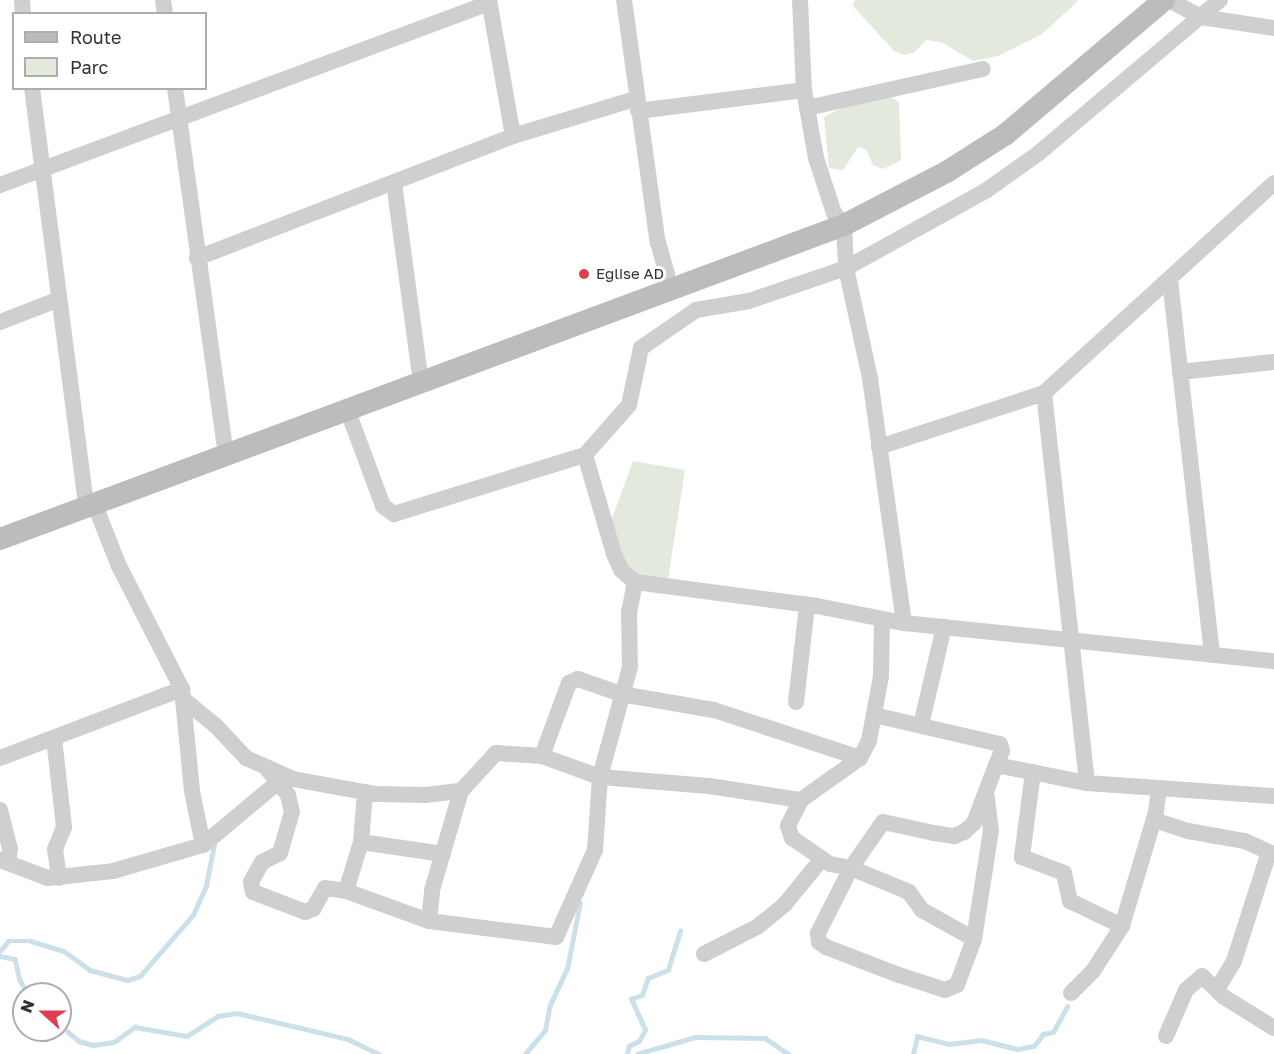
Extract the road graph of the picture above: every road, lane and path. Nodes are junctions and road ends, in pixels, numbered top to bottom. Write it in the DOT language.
graph roads {
  1 [pos="624,0"];
  2 [pos="800,0"];
  3 [pos="1142,0"];
  4 [pos="1164,0"];
  5 [pos="1169,0"];
  6 [pos="1220,0"];
  7 [pos="489,1"];
  8 [pos="1201,17"];
  9 [pos="1274,28"];
  10 [pos="983,69"];
  11 [pos="32,90"];
  12 [pos="175,90"];
  13 [pos="804,90"];
  14 [pos="637,105"];
  15 [pos="807,108"];
  16 [pos="179,118"];
  17 [pos="513,136"];
  18 [pos="42,169"];
  19 [pos="394,183"];
  20 [pos="1274,183"];
  21 [pos="0,185"];
  22 [pos="839,219"];
  23 [pos="197,258"];
  24 [pos="846,268"];
  25 [pos="667,275"];
  26 [pos="1170,280"];
  27 [pos="57,300"];
  28 [pos="0,322"];
  29 [pos="1274,362"];
  30 [pos="419,369"];
  31 [pos="1180,372"];
  32 [pos="1044,393"];
  33 [pos="346,409"];
  34 [pos="224,443"];
  35 [pos="879,447"];
  36 [pos="585,455"];
  37 [pos="90,500"];
  38 [pos="0,529"];
  39 [pos="0,539"];
  40 [pos="635,582"];
  41 [pos="807,605"];
  42 [pos="882,619"];
  43 [pos="904,623"];
  44 [pos="944,627"];
  45 [pos="1068,640"];
  46 [pos="1212,655"];
  47 [pos="1274,661"];
  48 [pos="182,694"];
  49 [pos="621,694"];
  50 [pos="796,702"];
  51 [pos="874,715"];
  52 [pos="921,725"];
  53 [pos="54,738"];
  54 [pos="542,756"];
  55 [pos="0,758"];
  56 [pos="860,758"];
  57 [pos="996,765"];
  58 [pos="1034,772"];
  59 [pos="273,776"];
  60 [pos="600,777"];
  61 [pos="1087,783"];
  62 [pos="1159,789"];
  63 [pos="461,791"];
  64 [pos="365,793"];
  65 [pos="987,796"];
  66 [pos="1274,796"];
  67 [pos="801,800"];
  68 [pos="0,810"];
  69 [pos="1154,820"];
  70 [pos="361,842"];
  71 [pos="203,845"];
  72 [pos="443,854"];
  73 [pos="821,860"];
  74 [pos="4,861"];
  75 [pos="851,867"];
  76 [pos="59,878"];
  77 [pos="346,891"];
  78 [pos="429,921"];
  79 [pos="1122,926"];
  80 [pos="974,939"];
  81 [pos="704,954"];
  82 [pos="1217,989"];
  83 [pos="1071,993"];
  84 [pos="1274,1028"];
  85 [pos="1166,1036"];
  1 -- 14 [label="street"];
  2 -- 13 [label="street"];
  3 -- 22 [label="street"];
  4 -- 22 [label="street"];
  5 -- 8 [label="street"];
  6 -- 8 [label="street"];
  7 -- 16 [label="street"];
  7 -- 17 [label="street"];
  8 -- 9 [label="street"];
  8 -- 24 [label="street"];
  10 -- 15 [label="street"];
  11 -- 18 [label="street"];
  12 -- 16 [label="street"];
  13 -- 14 [label="street"];
  13 -- 15 [label="street"];
  14 -- 17 [label="street"];
  14 -- 25 [label="street"];
  15 -- 22 [label="street"];
  16 -- 18 [label="street"];
  16 -- 23 [label="street"];
  17 -- 19 [label="street"];
  18 -- 21 [label="street"];
  18 -- 27 [label="street"];
  19 -- 23 [label="street"];
  19 -- 30 [label="street"];
  20 -- 26 [label="street"];
  22 -- 24 [label="street"];
  22 -- 25 [label="street"];
  22 -- 33 [label="street"];
  23 -- 34 [label="street"];
  24 -- 35 [label="street"];
  24 -- 36 [label="street"];
  25 -- 30 [label="street"];
  26 -- 31 [label="street"];
  26 -- 32 [label="street"];
  27 -- 28 [label="street"];
  27 -- 37 [label="street"];
  29 -- 31 [label="street"];
  30 -- 34 [label="street"];
  31 -- 46 [label="street"];
  32 -- 35 [label="street"];
  32 -- 45 [label="street"];
  33 -- 36 [label="street"];
  33 -- 37 [label="street"];
  34 -- 37 [label="street"];
  35 -- 43 [label="street"];
  36 -- 40 [label="street"];
  37 -- 38 [label="street"];
  37 -- 39 [label="street"];
  37 -- 48 [label="street"];
  40 -- 41 [label="street"];
  40 -- 49 [label="street"];
  41 -- 42 [label="street"];
  41 -- 50 [label="street"];
  42 -- 43 [label="street"];
  42 -- 51 [label="street"];
  43 -- 44 [label="street"];
  44 -- 45 [label="street"];
  44 -- 52 [label="street"];
  45 -- 46 [label="street"];
  45 -- 61 [label="street"];
  46 -- 47 [label="street"];
  48 -- 53 [label="street"];
  48 -- 59 [label="street"];
  48 -- 71 [label="street"];
  49 -- 54 [label="street"];
  49 -- 56 [label="street"];
  49 -- 60 [label="street"];
  51 -- 52 [label="street"];
  51 -- 56 [label="street"];
  52 -- 57 [label="street"];
  53 -- 55 [label="street"];
  53 -- 76 [label="street"];
  54 -- 60 [label="street"];
  54 -- 63 [label="street"];
  56 -- 67 [label="street"];
  57 -- 58 [label="street"];
  57 -- 65 [label="street"];
  58 -- 61 [label="street"];
  58 -- 79 [label="street"];
  59 -- 64 [label="street"];
  59 -- 71 [label="street"];
  59 -- 77 [label="street"];
  60 -- 67 [label="street"];
  60 -- 78 [label="street"];
  61 -- 62 [label="street"];
  62 -- 66 [label="street"];
  62 -- 69 [label="street"];
  63 -- 64 [label="street"];
  63 -- 72 [label="street"];
  64 -- 70 [label="street"];
  65 -- 75 [label="street"];
  65 -- 80 [label="street"];
  67 -- 73 [label="street"];
  68 -- 74 [label="street"];
  69 -- 79 [label="street"];
  69 -- 82 [label="street"];
  70 -- 72 [label="street"];
  70 -- 77 [label="street"];
  71 -- 76 [label="street"];
  72 -- 78 [label="street"];
  73 -- 75 [label="street"];
  73 -- 81 [label="street"];
  74 -- 76 [label="street"];
  75 -- 80 [label="street"];
  75 -- 80 [label="street"];
  77 -- 78 [label="street"];
  79 -- 83 [label="street"];
  82 -- 84 [label="street"];
  82 -- 85 [label="street"];
}
